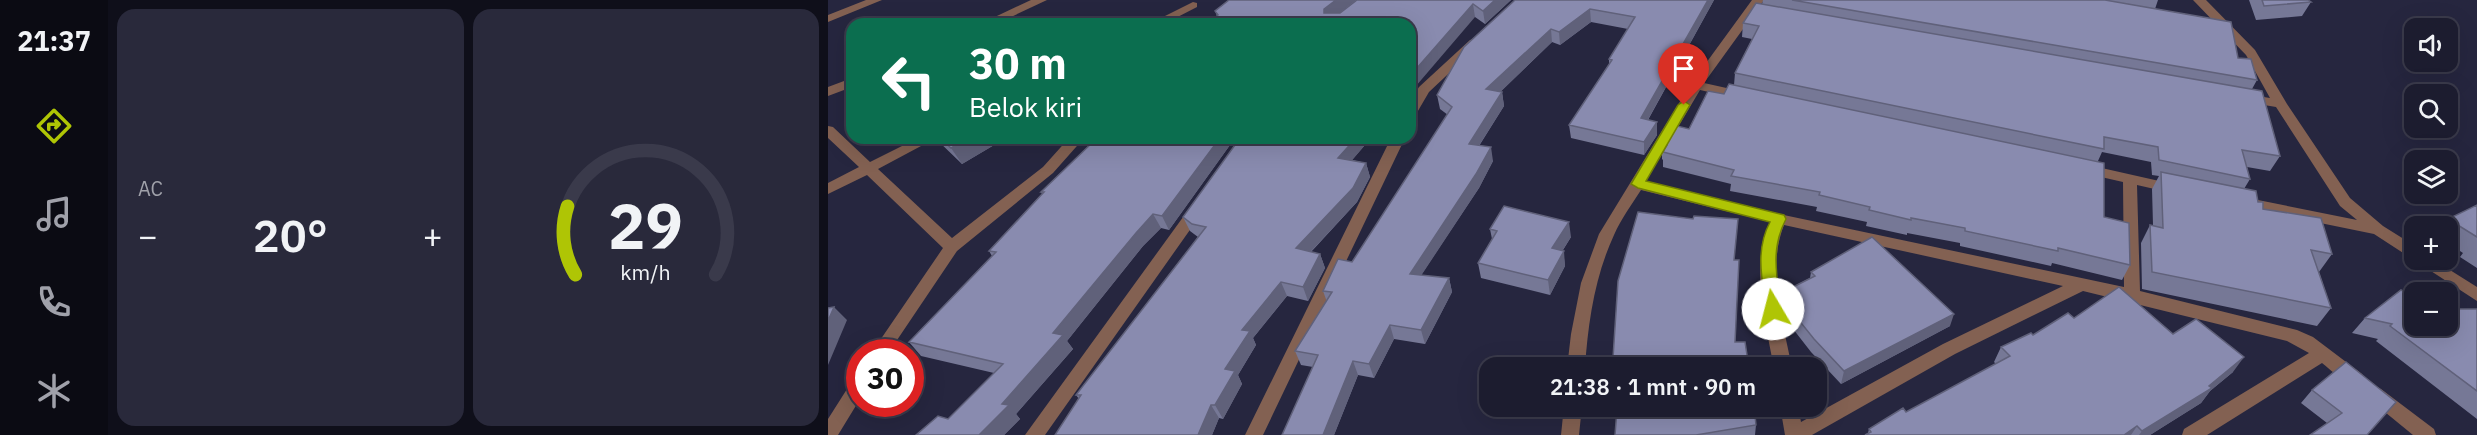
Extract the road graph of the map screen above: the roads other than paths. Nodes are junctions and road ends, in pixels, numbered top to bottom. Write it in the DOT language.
graph roads {
  1 [pos="876,0"];
  2 [pos="1041,0"];
  3 [pos="2199,0"];
  4 [pos="1199,2"];
  5 [pos="1758,7"];
  6 [pos="1000,18"];
  7 [pos="1167,18"];
  8 [pos="1185,18"];
  9 [pos="828,19"];
  10 [pos="2206,24"];
  11 [pos="2229,28"];
  12 [pos="1480,37"];
  13 [pos="846,84"];
  14 [pos="1696,85"];
  15 [pos="1416,88"];
  16 [pos="1424,90"];
  17 [pos="828,92"];
  18 [pos="2234,96"];
  19 [pos="1753,98"];
  20 [pos="1416,104"];
  21 [pos="2280,104"];
  22 [pos="828,130"];
  23 [pos="917,144"];
  24 [pos="1072,144"];
  25 [pos="1395,144"];
  26 [pos="2073,167"];
  27 [pos="867,169"];
  28 [pos="2130,179"];
  29 [pos="1638,184"];
  30 [pos="828,189"];
  31 [pos="2186,191"];
  32 [pos="1207,194"];
  33 [pos="2231,200"];
  34 [pos="1779,219"];
  35 [pos="2378,230"];
  36 [pos="2404,247"];
  37 [pos="952,248"];
  38 [pos="2438,270"];
  39 [pos="2082,284"];
  40 [pos="2132,295"];
  41 [pos="2477,295"];
  42 [pos="889,339"];
  43 [pos="2323,353"];
  44 [pos="1577,357"];
  45 [pos="1781,357"];
  46 [pos="846,406"];
  47 [pos="1572,417"];
  48 [pos="1791,417"];
  49 [pos="828,435"];
  50 [pos="1034,435"];
  51 [pos="1254,435"];
  52 [pos="1570,435"];
  53 [pos="1794,435"];
  54 [pos="2191,435"];
  55 [pos="2427,435"];
  1 -- 9 [label="street"];
  2 -- 6 [label="street"];
  3 -- 11 [label="street"];
  4 -- 7 [label="street"];
  4 -- 8 [label="street"];
  5 -- 14 [label="street"];
  10 -- 11 [label="street"];
  11 -- 21 [label="street"];
  12 -- 16 [label="street"];
  13 -- 17 [label="street"];
  14 -- 19 [label="street"];
  14 -- 29 [label="street"];
  15 -- 16 [label="street"];
  16 -- 20 [label="street"];
  18 -- 21 [label="street"];
  21 -- 35 [label="street"];
  22 -- 27 [label="street"];
  23 -- 27 [label="street"];
  24 -- 37 [label="street"];
  25 -- 51 [label="street"];
  26 -- 28 [label="street"];
  27 -- 30 [label="street"];
  27 -- 37 [label="street"];
  28 -- 31 [label="street"];
  28 -- 40 [label="street"];
  29 -- 34 [label="street"];
  29 -- 44 [label="street"];
  32 -- 50 [label="street"];
  33 -- 35 [label="street"];
  34 -- 39 [label="street"];
  34 -- 45 [label="street"];
  35 -- 36 [label="street"];
  37 -- 42 [label="street"];
  38 -- 41 [label="street"];
  39 -- 40 [label="street"];
  39 -- 53 [label="street"];
  40 -- 43 [label="street"];
  43 -- 54 [label="street"];
  43 -- 55 [label="street"];
  46 -- 49 [label="street"];
  47 -- 52 [label="street"];
  48 -- 53 [label="street"];
}
